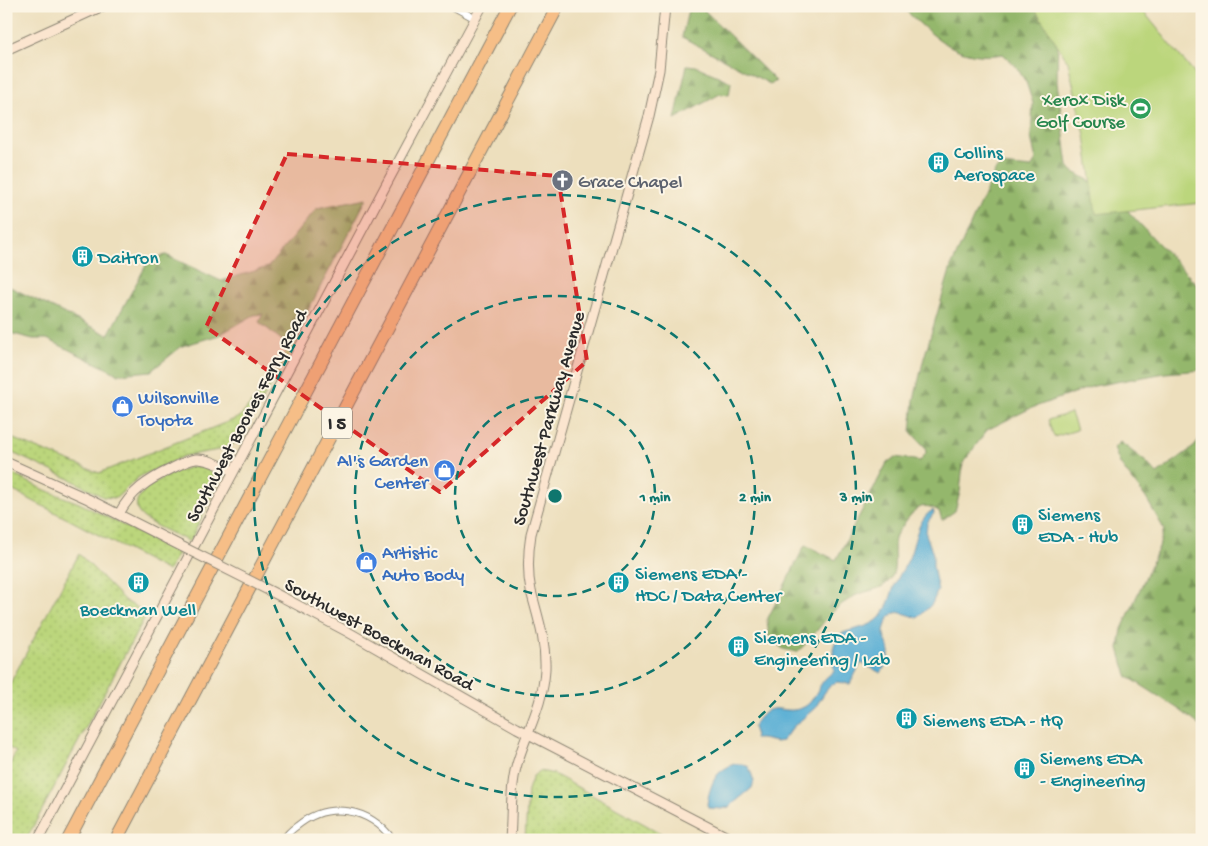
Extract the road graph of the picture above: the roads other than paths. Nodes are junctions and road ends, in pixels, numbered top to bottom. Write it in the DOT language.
graph roads {
  1 [pos="103,6"];
  2 [pos="452,6"];
  3 [pos="482,6"];
  4 [pos="510,6"];
  5 [pos="558,6"];
  6 [pos="665,6"];
  7 [pos="476,19"];
  8 [pos="6,50"];
  9 [pos="6,462"];
  10 [pos="234,471"];
  11 [pos="119,514"];
  12 [pos="529,734"];
  13 [pos="38,840"];
  14 [pos="68,840"];
  15 [pos="116,840"];
  16 [pos="283,840"];
  17 [pos="393,840"];
  18 [pos="510,840"];
  19 [pos="734,840"];
  1 -- 8 [label="street"];
  2 -- 7 [label="street"];
  3 -- 7 [label="street, Southwest Boones Ferry Road"];
  4 -- 14 [label="highway, I 5"];
  5 -- 15 [label="highway, I 5"];
  6 -- 12 [label="street, Southwest Parkway Avenue"];
  7 -- 10 [label="street, Southwest Boones Ferry Road"];
  9 -- 11 [label="street, Southwest Boeckman Road"];
  10 -- 11 [label="street"];
  10 -- 13 [label="street, Southwest Boones Ferry Road"];
  11 -- 12 [label="street, Southwest Boeckman Road, bridge"];
  12 -- 18 [label="street, Southwest Parkway Avenue"];
  12 -- 19 [label="street, Southwest Boeckman Road"];
  16 -- 17 [label="street"];
}
